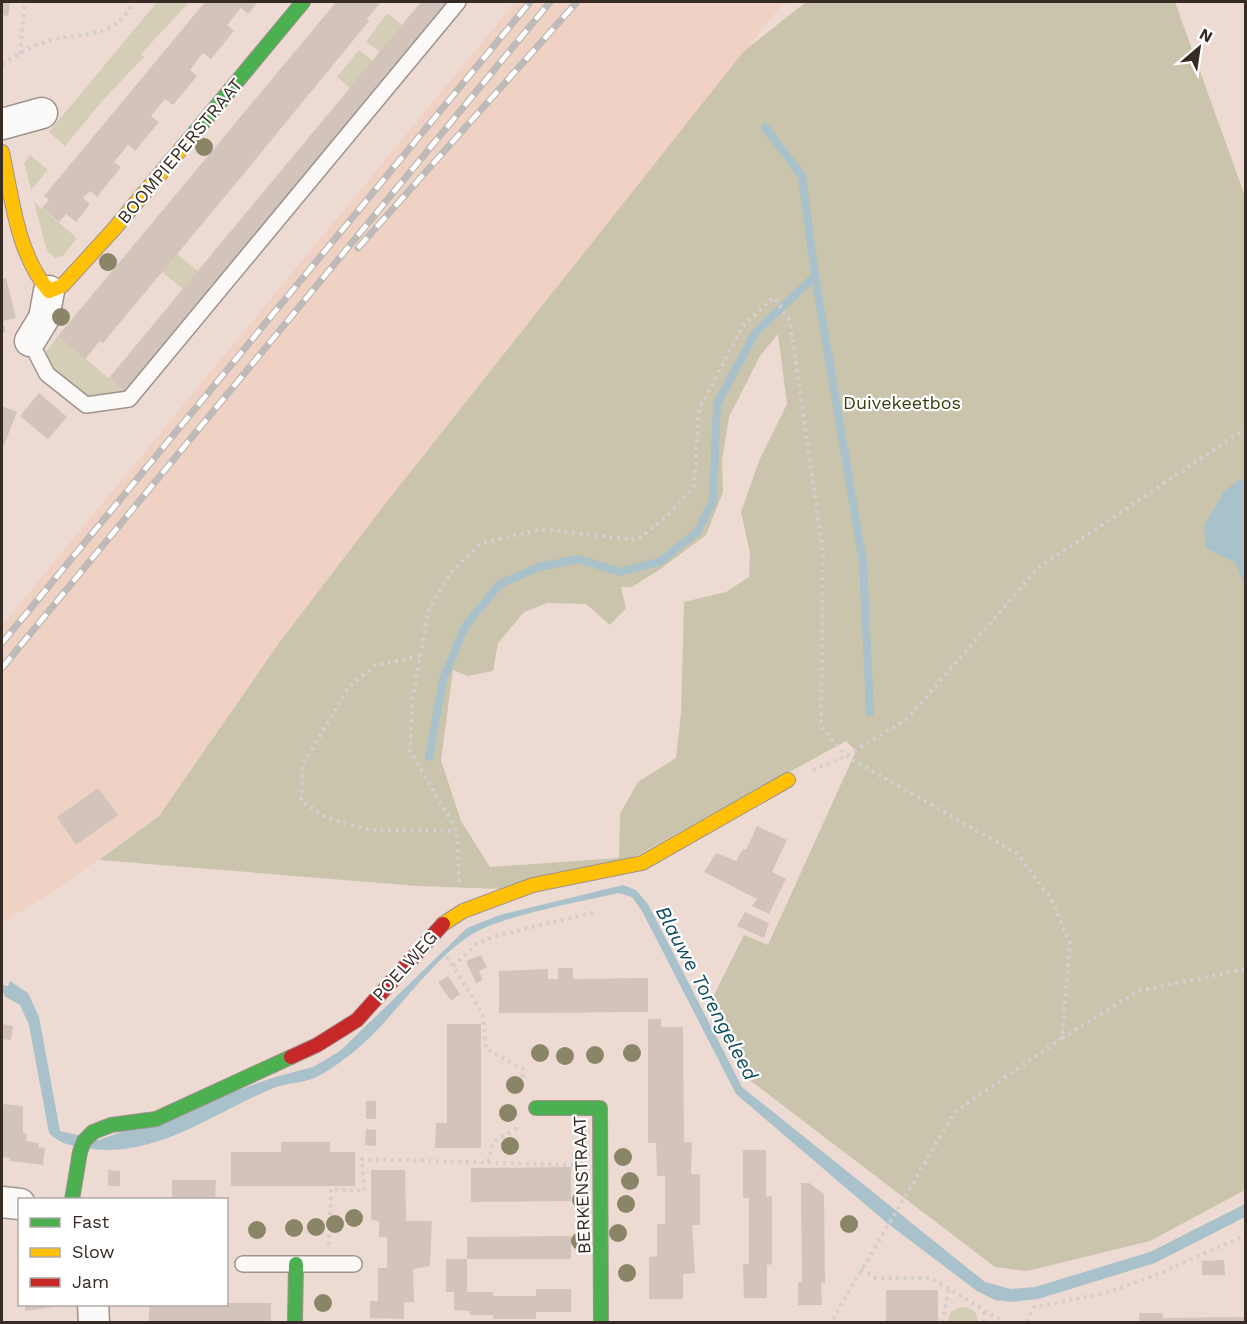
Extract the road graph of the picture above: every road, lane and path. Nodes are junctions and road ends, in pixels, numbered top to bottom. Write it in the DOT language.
graph roads {
  1 [pos="25,2"];
  2 [pos="133,2"];
  3 [pos="303,2"];
  4 [pos="458,2"];
  5 [pos="20,54"];
  6 [pos="2,64"];
  7 [pos="42,113"];
  8 [pos="2,124"];
  9 [pos="2,152"];
  10 [pos="49,291"];
  11 [pos="30,341"];
  12 [pos="1245,428"];
  13 [pos="420,656"];
  14 [pos="846,756"];
  15 [pos="788,780"];
  16 [pos="457,831"];
  17 [pos="463,911"];
  18 [pos="595,912"];
  19 [pos="449,960"];
  20 [pos="453,966"];
  21 [pos="1245,969"];
  22 [pos="1062,1038"];
  23 [pos="529,1107"];
  24 [pos="488,1162"];
  25 [pos="601,1166"];
  26 [pos="72,1198"];
  27 [pos="2,1202"];
  28 [pos="18,1204"];
  29 [pos="1245,1235"];
  30 [pos="243,1264"];
  31 [pos="296,1264"];
  32 [pos="329,1264"];
  33 [pos="354,1264"];
  34 [pos="861,1269"];
  35 [pos="949,1289"];
  36 [pos="93,1306"];
  37 [pos="984,1311"];
  38 [pos="94,1323"];
  39 [pos="295,1323"];
  40 [pos="601,1323"];
  41 [pos="831,1323"];
  42 [pos="942,1323"];
  43 [pos="984,1323"];
  44 [pos="1004,1323"];
  45 [pos="1027,1323"];
  1 -- 5 [label="path"];
  2 -- 5 [label="path"];
  3 -- 10 [label="street, BOOMPIEPERSTRAAT"];
  4 -- 11 [label="lane"];
  5 -- 6 [label="path"];
  7 -- 8 [label="street"];
  9 -- 10 [label="street"];
  10 -- 11 [label="street"];
  12 -- 14 [label="path"];
  13 -- 14 [label="path"];
  13 -- 16 [label="path"];
  13 -- 16 [label="path"];
  14 -- 15 [label="path"];
  14 -- 22 [label="path"];
  15 -- 17 [label="street, POELWEG"];
  16 -- 17 [label="path"];
  17 -- 26 [label="street, POELWEG"];
  18 -- 20 [label="path"];
  19 -- 20 [label="path"];
  20 -- 23 [label="path"];
  21 -- 22 [label="path"];
  22 -- 34 [label="path"];
  23 -- 24 [label="path"];
  23 -- 25 [label="street, BERKENSTRAAT"];
  24 -- 25 [label="path"];
  24 -- 32 [label="path"];
  25 -- 40 [label="street, BERKENSTRAAT"];
  27 -- 28 [label="street"];
  29 -- 45 [label="path"];
  30 -- 31 [label="lane"];
  31 -- 32 [label="lane"];
  31 -- 39 [label="street"];
  32 -- 33 [label="lane"];
  34 -- 35 [label="path"];
  34 -- 41 [label="path"];
  35 -- 37 [label="path"];
  35 -- 42 [label="path"];
  36 -- 38 [label="street"];
  37 -- 43 [label="path"];
  37 -- 44 [label="path"];
}
